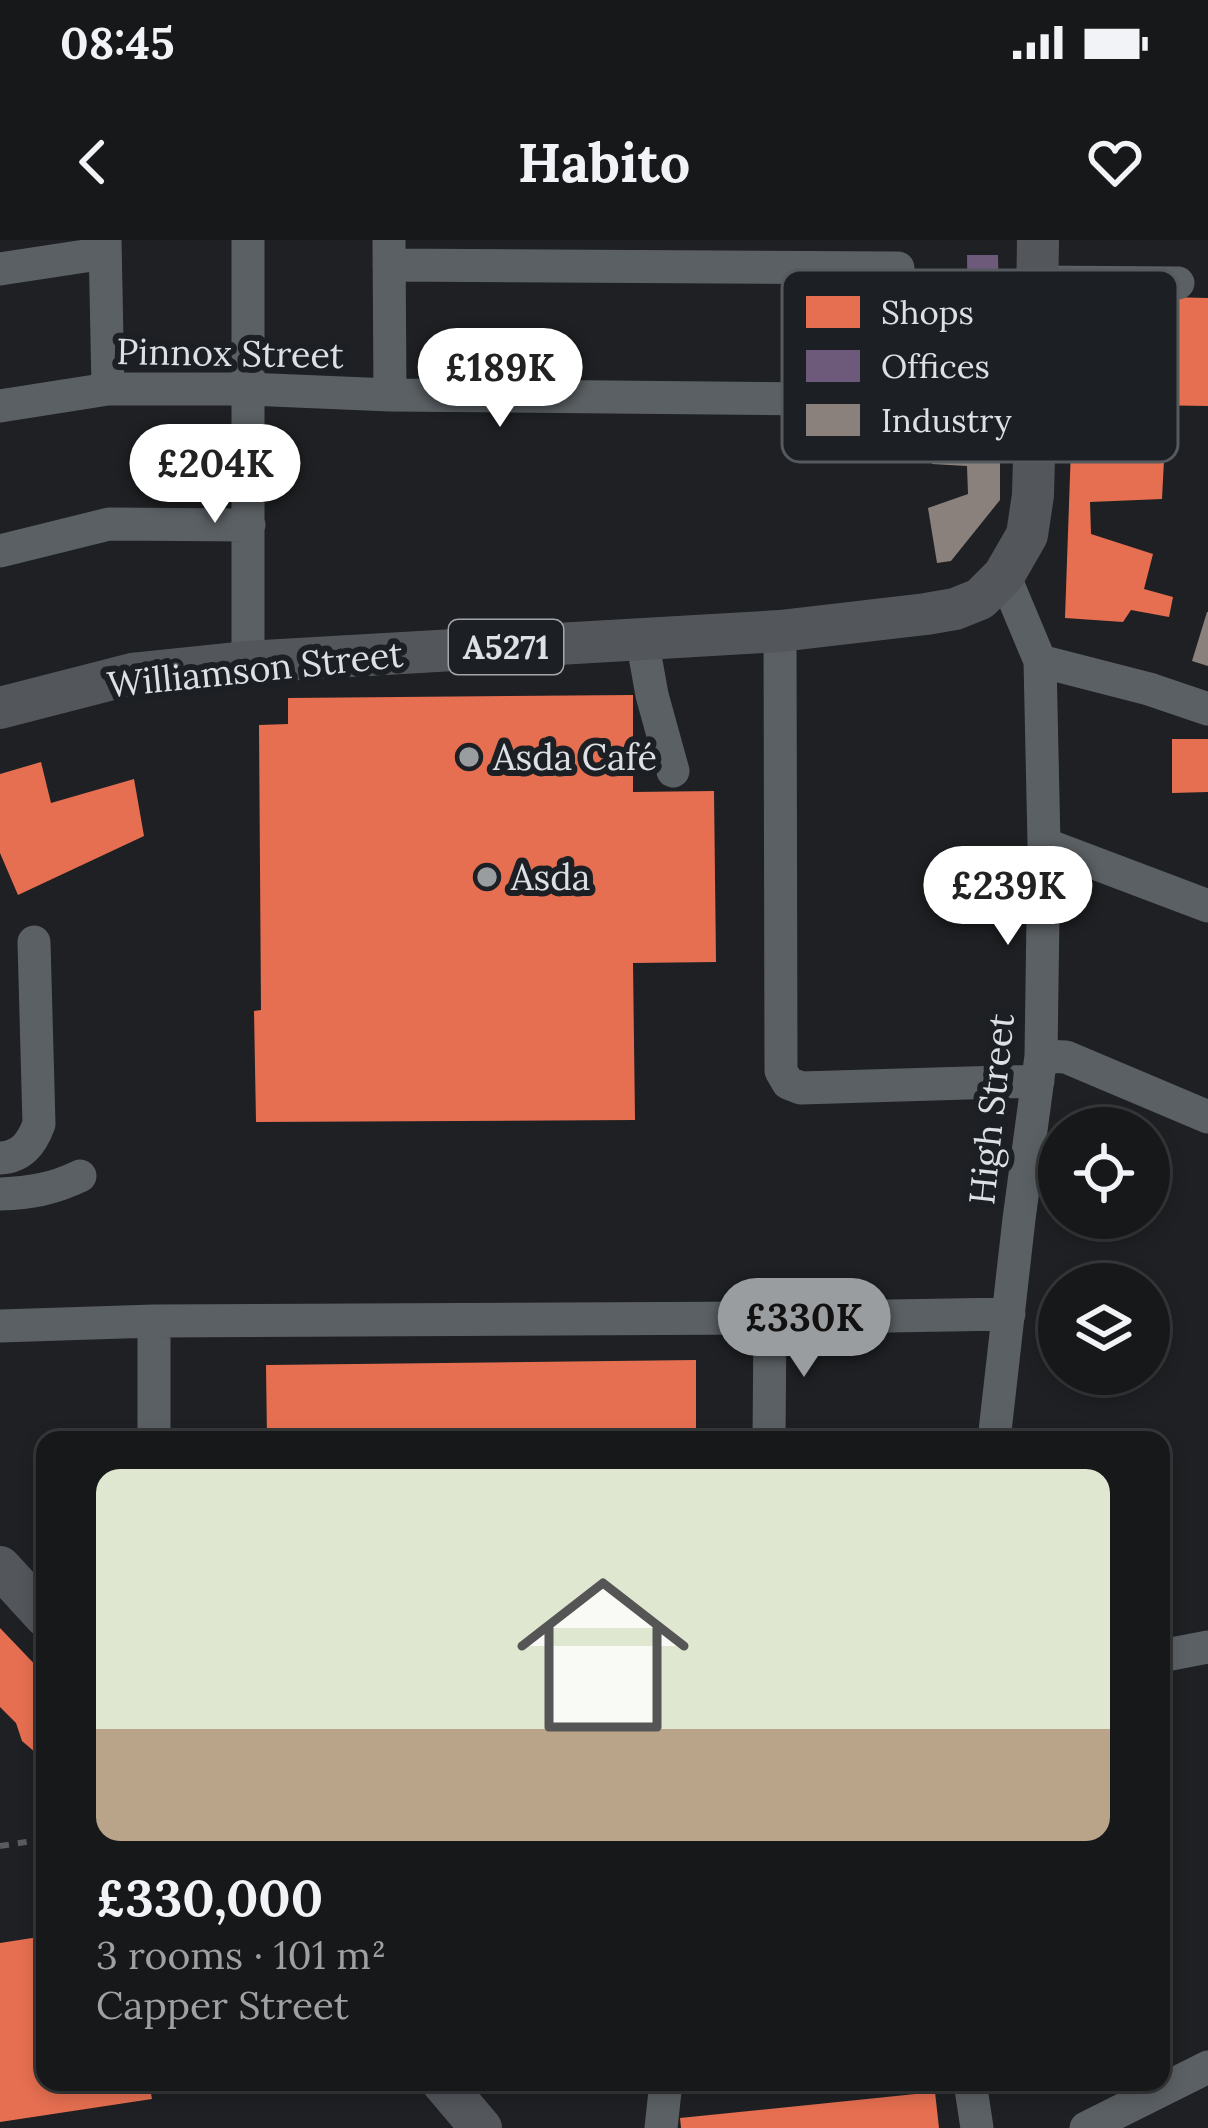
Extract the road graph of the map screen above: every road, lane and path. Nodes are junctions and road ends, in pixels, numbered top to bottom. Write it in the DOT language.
graph roads {
  1 [pos="248,240"];
  2 [pos="105,247"];
  3 [pos="389,253"];
  4 [pos="1038,261"];
  5 [pos="0,269"];
  6 [pos="898,270"];
  7 [pos="1095,270"];
  8 [pos="109,389"];
  9 [pos="249,389"];
  10 [pos="390,395"];
  11 [pos="782,397"];
  12 [pos="0,406"];
  13 [pos="1029,462"];
  14 [pos="249,525"];
  15 [pos="0,551"];
  16 [pos="1004,575"];
  17 [pos="780,632"];
  18 [pos="642,640"];
  19 [pos="1040,661"];
  20 [pos="248,662"];
  21 [pos="0,708"];
  22 [pos="1208,709"];
  23 [pos="673,771"];
  24 [pos="1044,844"];
  25 [pos="1208,906"];
  26 [pos="34,942"];
  27 [pos="1040,1069"];
  28 [pos="1208,1117"];
  29 [pos="0,1158"];
  30 [pos="0,1176"];
  31 [pos="0,1194"];
  32 [pos="1009,1314"];
  33 [pos="770,1318"];
  34 [pos="154,1321"];
  35 [pos="0,1326"];
  36 [pos="154,1431"];
  37 [pos="769,1431"];
  38 [pos="995,1431"];
  39 [pos="0,1567"];
  40 [pos="36,1606"];
  41 [pos="1208,1647"];
  42 [pos="1170,1654"];
  43 [pos="36,1840"];
  44 [pos="0,1846"];
  45 [pos="1208,2067"];
  46 [pos="1170,2086"];
  47 [pos="450,2091"];
  48 [pos="665,2091"];
  49 [pos="971,2091"];
  50 [pos="1160,2091"];
  51 [pos="481,2128"];
  52 [pos="661,2128"];
  53 [pos="977,2128"];
  54 [pos="1086,2128"];
  1 -- 9 [label="street"];
  2 -- 5 [label="street"];
  2 -- 8 [label="street"];
  3 -- 6 [label="street"];
  3 -- 10 [label="street"];
  4 -- 7 [label="street"];
  8 -- 9 [label="street, Pinnox Street"];
  8 -- 12 [label="street, Pinnox Street"];
  9 -- 10 [label="street, Pinnox Street"];
  9 -- 14 [label="street"];
  10 -- 11 [label="street, Pinnox Street"];
  13 -- 16 [label="main road, A5271"];
  14 -- 15 [label="street"];
  14 -- 20 [label="street"];
  16 -- 17 [label="main road, Williamson Street / A5271"];
  16 -- 19 [label="street, High Street"];
  17 -- 18 [label="main road, Williamson Street / A5271"];
  17 -- 27 [label="street"];
  18 -- 20 [label="main road, Williamson Street / A5271"];
  18 -- 23 [label="street"];
  19 -- 22 [label="street"];
  19 -- 24 [label="street, High Street"];
  20 -- 21 [label="main road, Williamson Street / A5271"];
  24 -- 25 [label="street"];
  24 -- 27 [label="street, High Street"];
  26 -- 29 [label="street"];
  27 -- 28 [label="street"];
  27 -- 32 [label="street, High Street"];
  30 -- 31 [label="street"];
  32 -- 33 [label="street"];
  32 -- 38 [label="street, High Street"];
  33 -- 34 [label="street"];
  33 -- 37 [label="street"];
  34 -- 35 [label="street"];
  34 -- 36 [label="street"];
  39 -- 40 [label="main road"];
  41 -- 42 [label="street"];
  43 -- 44 [label="path"];
  45 -- 46 [label="street"];
  47 -- 51 [label="main road"];
  48 -- 52 [label="street"];
  49 -- 53 [label="street"];
  50 -- 54 [label="street"];
}
